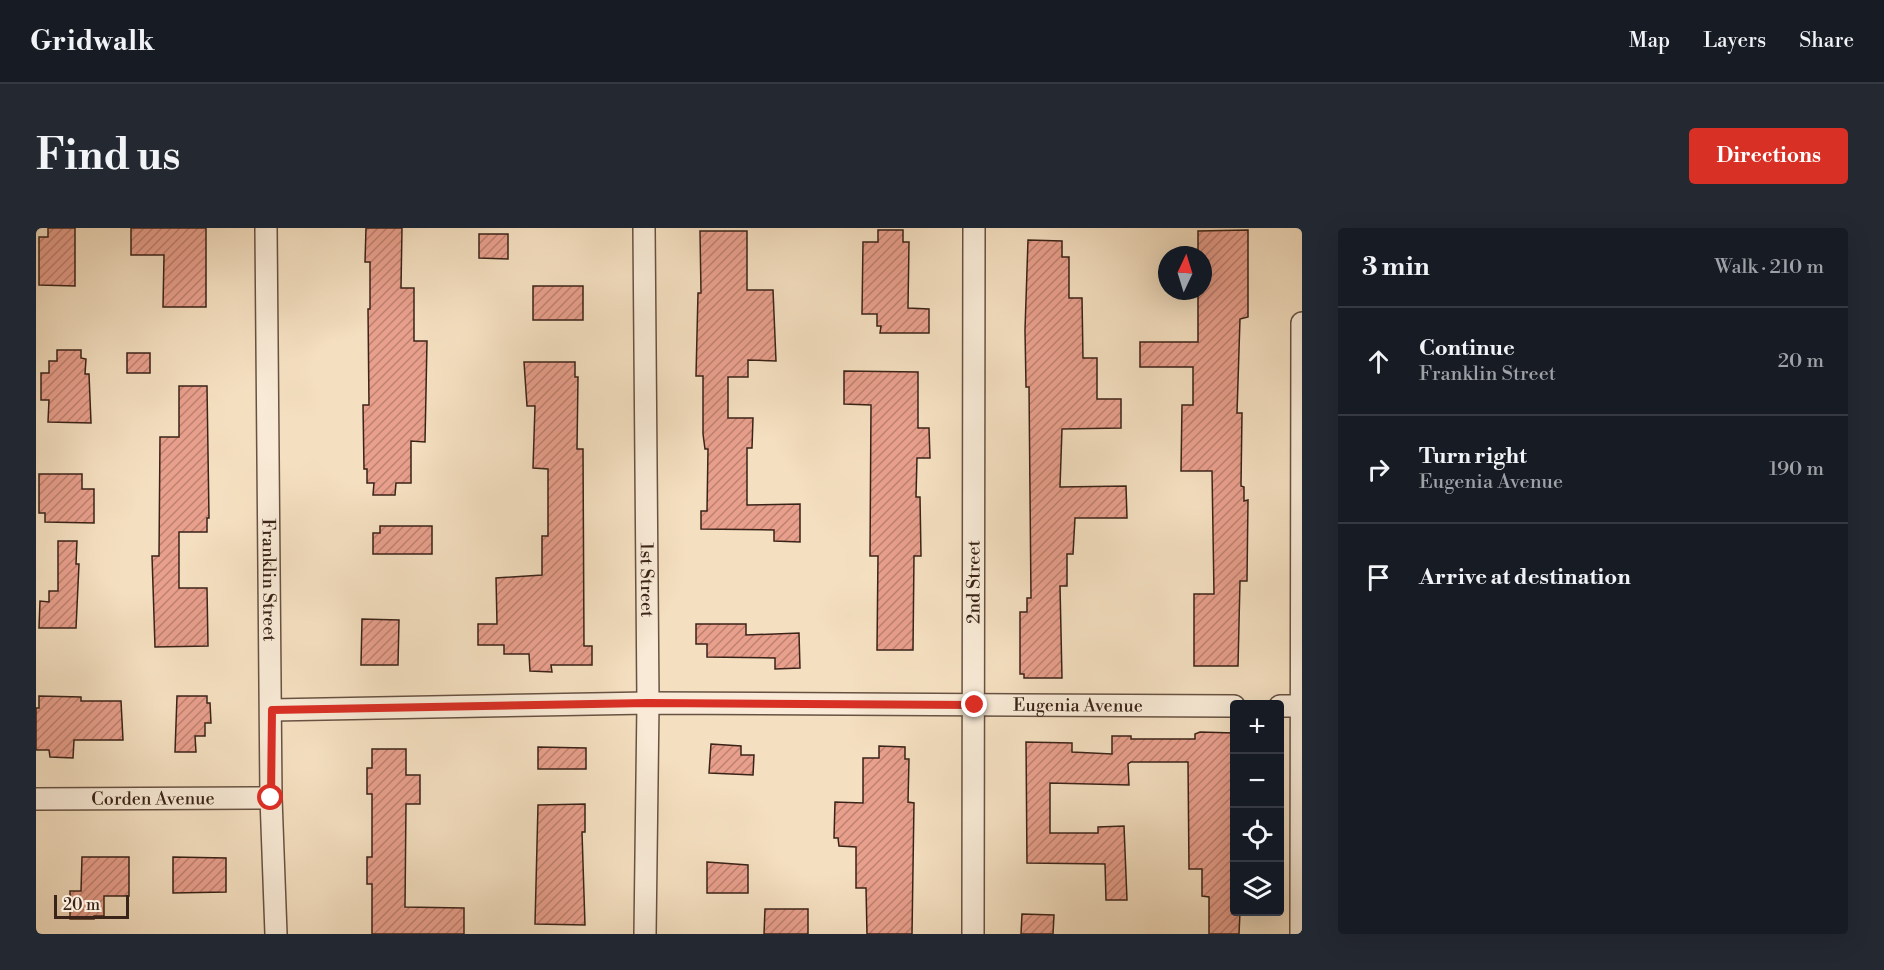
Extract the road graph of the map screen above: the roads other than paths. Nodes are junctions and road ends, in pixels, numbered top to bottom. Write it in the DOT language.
graph roads {
  1 [pos="266,228"];
  2 [pos="644,228"];
  3 [pos="974,228"];
  4 [pos="1302,323"];
  5 [pos="648,703"];
  6 [pos="975,705"];
  7 [pos="1230,706"];
  8 [pos="1284,706"];
  9 [pos="1302,706"];
  10 [pos="272,710"];
  11 [pos="271,798"];
  12 [pos="36,799"];
  13 [pos="276,934"];
  14 [pos="645,934"];
  15 [pos="974,934"];
  16 [pos="1301,934"];
  1 -- 10 [label="street, Franklin Street"];
  2 -- 5 [label="street, 1st Street"];
  3 -- 6 [label="street, 2nd Street"];
  4 -- 9 [label="street"];
  5 -- 6 [label="street, Eugenia Avenue"];
  5 -- 10 [label="street, Eugenia Avenue"];
  5 -- 14 [label="street, 1st Street"];
  6 -- 7 [label="street, Eugenia Avenue"];
  6 -- 15 [label="street, 2nd Street"];
  8 -- 9 [label="street"];
  9 -- 16 [label="street"];
  10 -- 11 [label="street, Franklin Street"];
  11 -- 12 [label="street, Corden Avenue"];
  11 -- 13 [label="street, Franklin Street"];
}
